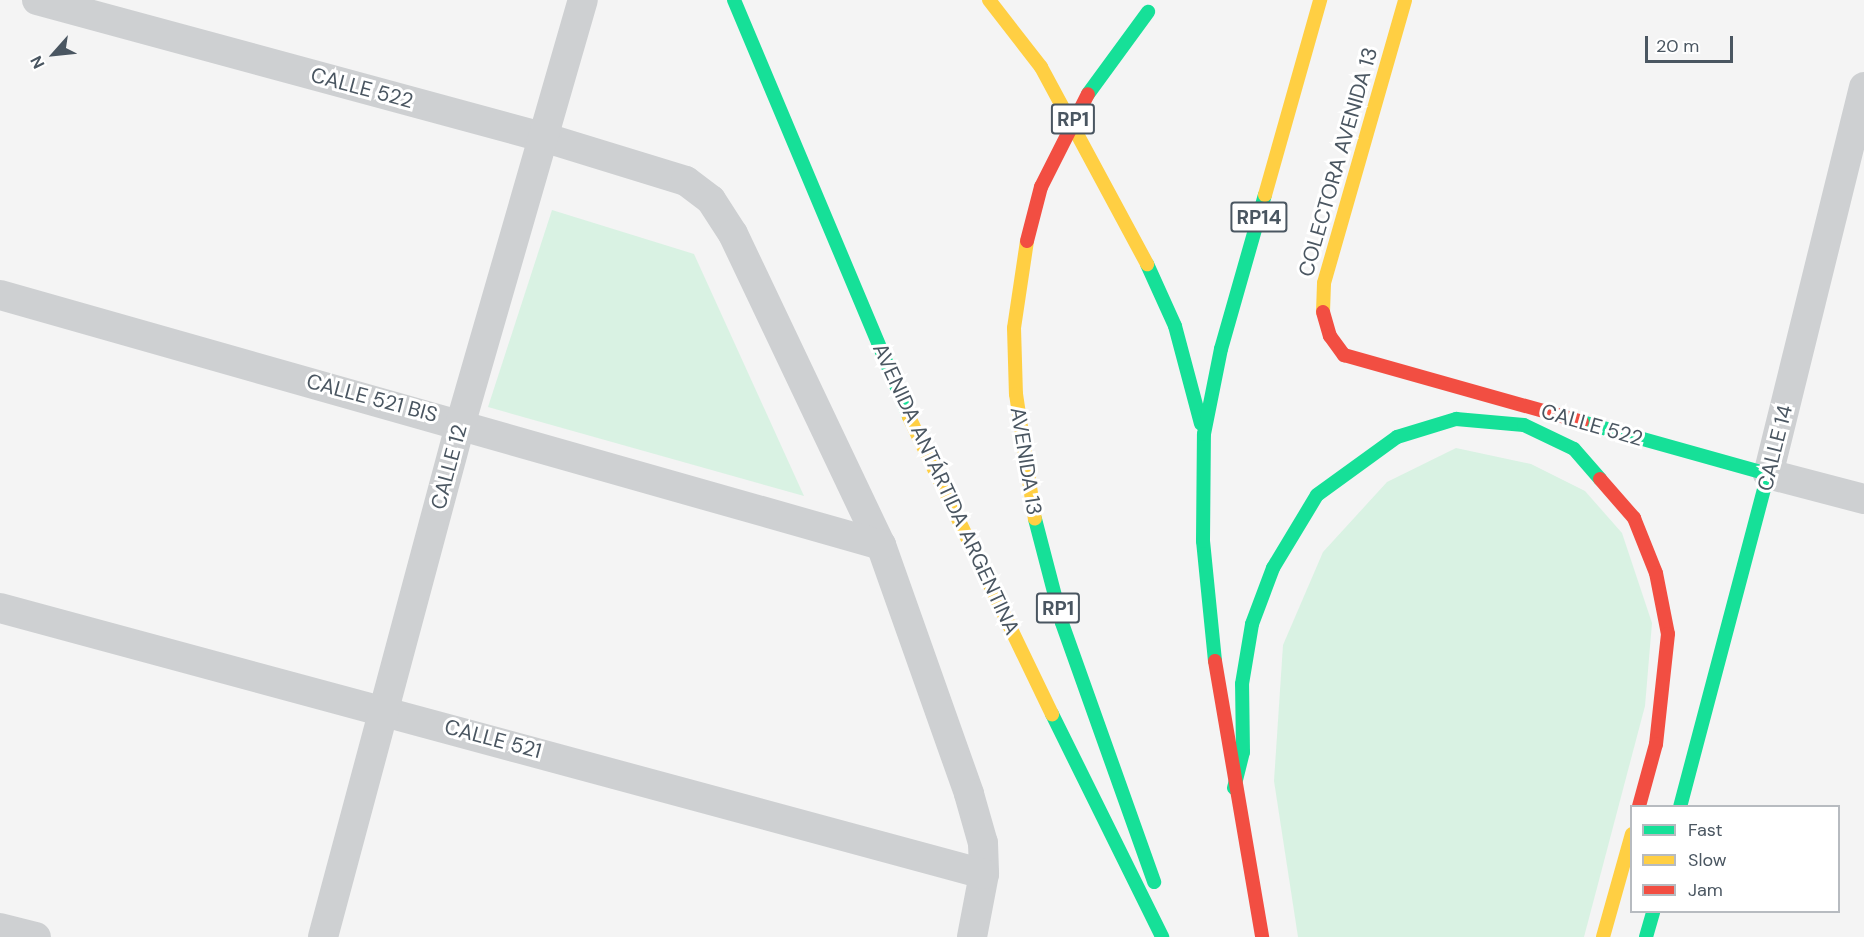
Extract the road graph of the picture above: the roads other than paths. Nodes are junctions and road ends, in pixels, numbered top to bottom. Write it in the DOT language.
graph roads {
  1 [pos="37,0"];
  2 [pos="583,0"];
  3 [pos="734,0"];
  4 [pos="989,0"];
  5 [pos="1157,0"];
  6 [pos="1320,0"];
  7 [pos="1405,0"];
  8 [pos="1864,87"];
  9 [pos="546,138"];
  10 [pos="0,295"];
  11 [pos="1330,336"];
  12 [pos="461,423"];
  13 [pos="1204,434"];
  14 [pos="1768,474"];
  15 [pos="1864,499"];
  16 [pos="881,545"];
  17 [pos="0,608"];
  18 [pos="382,709"];
  19 [pos="1234,788"];
  20 [pos="1640,805"];
  21 [pos="1681,805"];
  22 [pos="1630,841"];
  23 [pos="984,874"];
  24 [pos="1653,913"];
  25 [pos="0,928"];
  26 [pos="36,937"];
  27 [pos="323,937"];
  28 [pos="972,937"];
  29 [pos="1162,937"];
  30 [pos="1174,937"];
  31 [pos="1262,937"];
  32 [pos="1603,937"];
  33 [pos="1646,937"];
  1 -- 9 [label="street, CALLE 522"];
  2 -- 9 [label="street, CALLE 12"];
  3 -- 29 [label="main road, AVENIDA ANTÁRTIDA ARGENTINA"];
  4 -- 13 [label="main road, RP1"];
  5 -- 30 [label="main road, AVENIDA 13 / RP1, bridge"];
  6 -- 13 [label="main road, RP14"];
  7 -- 11 [label="main road, COLECTORA AVENIDA 13"];
  8 -- 14 [label="street, CALLE 14"];
  9 -- 12 [label="street, CALLE 12"];
  9 -- 16 [label="street, CALLE 522"];
  10 -- 12 [label="street, CALLE 521 BIS"];
  11 -- 14 [label="main road, CALLE 522"];
  12 -- 16 [label="street, CALLE 521 BIS"];
  12 -- 18 [label="street, CALLE 12"];
  13 -- 19 [label="main road, RP1"];
  14 -- 15 [label="street, CALLE 522"];
  14 -- 21 [label="main road, CALLE 14"];
  16 -- 23 [label="street"];
  17 -- 18 [label="street, CALLE 521"];
  18 -- 23 [label="street, CALLE 521"];
  18 -- 27 [label="street, CALLE 12"];
  19 -- 20 [label="main road"];
  19 -- 31 [label="main road, RP1"];
  22 -- 32 [label="main road"];
  23 -- 28 [label="street"];
  24 -- 33 [label="main road"];
  25 -- 26 [label="street"];
}
